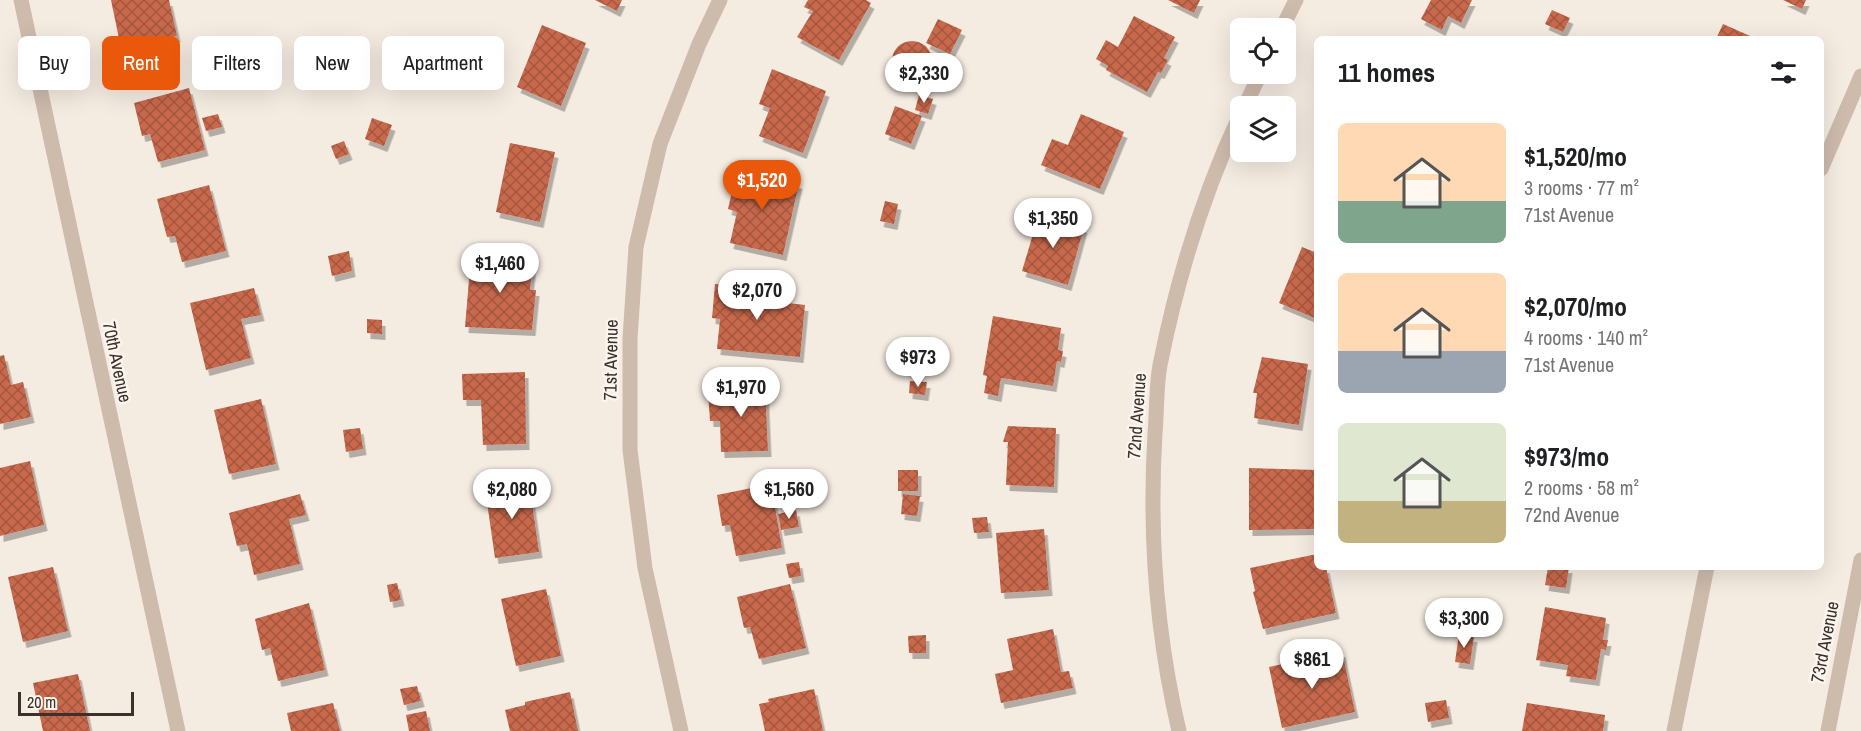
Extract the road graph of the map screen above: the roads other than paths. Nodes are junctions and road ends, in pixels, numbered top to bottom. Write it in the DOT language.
graph roads {
  1 [pos="21,0"];
  2 [pos="720,0"];
  3 [pos="1296,0"];
  4 [pos="1287,18"];
  5 [pos="1861,76"];
  6 [pos="1230,138"];
  7 [pos="1824,162"];
  8 [pos="1861,560"];
  9 [pos="1706,570"];
  10 [pos="178,731"];
  11 [pos="681,731"];
  12 [pos="1179,731"];
  13 [pos="1674,731"];
  14 [pos="1828,731"];
  1 -- 10 [label="street, 70th Avenue"];
  2 -- 11 [label="street, 71st Avenue"];
  3 -- 4 [label="street"];
  5 -- 7 [label="street"];
  6 -- 12 [label="street, 72nd Avenue"];
  8 -- 14 [label="street, 73rd Avenue"];
  9 -- 13 [label="street"];
}
